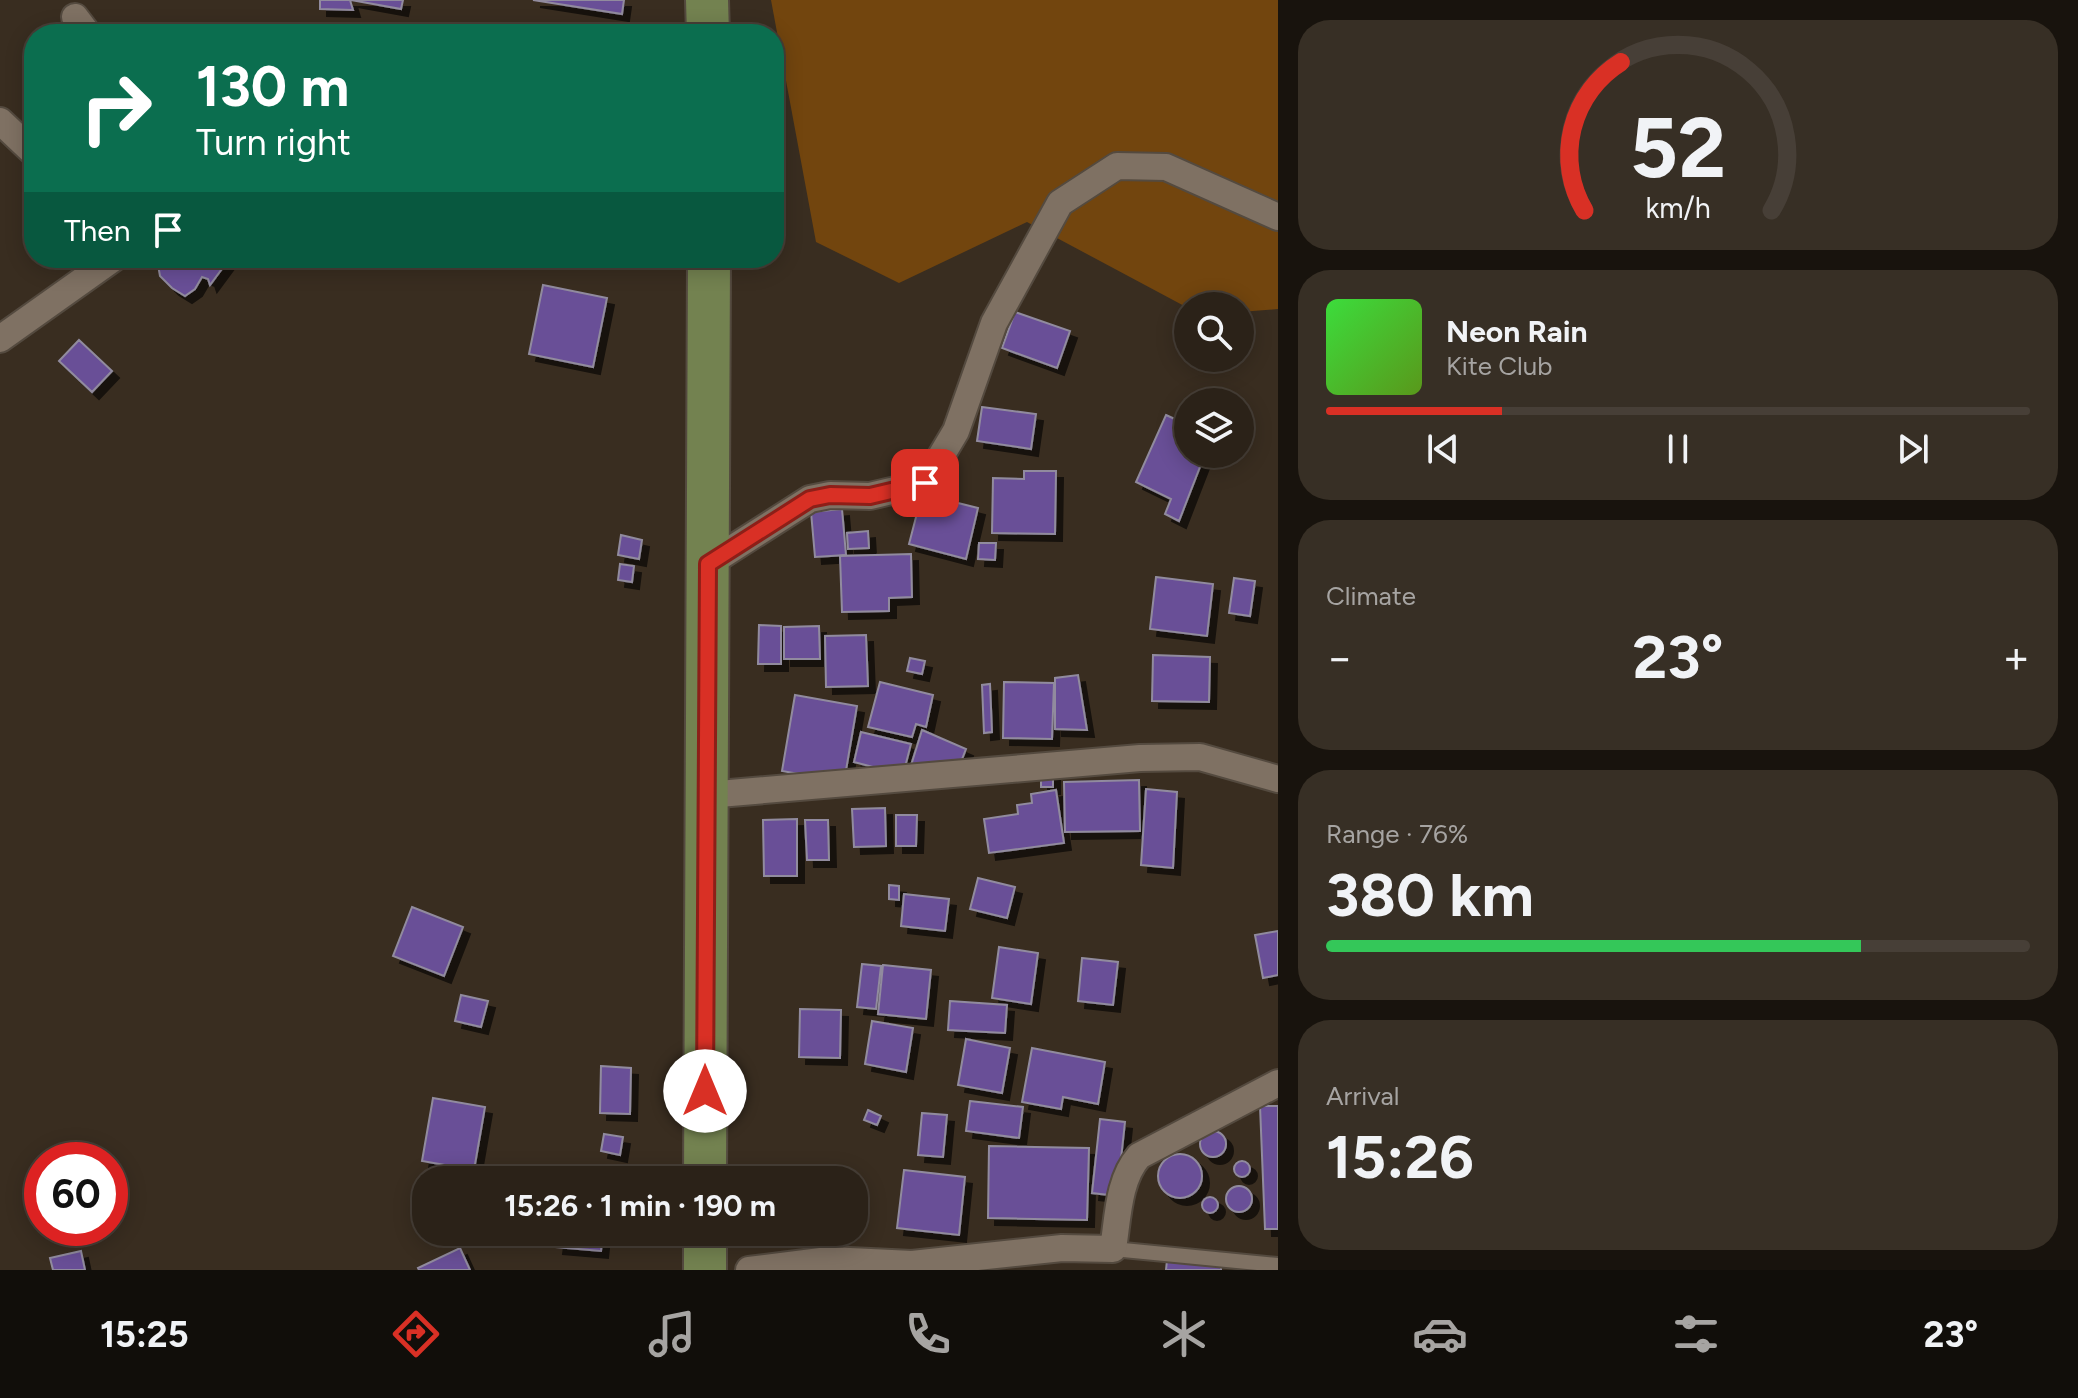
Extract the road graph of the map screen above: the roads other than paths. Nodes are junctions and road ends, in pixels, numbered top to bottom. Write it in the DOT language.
graph roads {
  1 [pos="707,0"];
  2 [pos="708,24"];
  3 [pos="0,121"];
  4 [pos="24,144"];
  5 [pos="1278,217"];
  6 [pos="100,268"];
  7 [pos="709,268"];
  8 [pos="0,339"];
  9 [pos="708,564"];
  10 [pos="1278,779"];
  11 [pos="707,795"];
  12 [pos="1278,1083"];
  13 [pos="705,1166"];
  14 [pos="705,1246"];
  15 [pos="1113,1249"];
  16 [pos="1278,1265"];
  17 [pos="705,1270"];
  18 [pos="749,1270"];
  1 -- 2 [label="main road"];
  3 -- 4 [label="street"];
  5 -- 9 [label="street"];
  6 -- 8 [label="street"];
  7 -- 9 [label="main road"];
  9 -- 11 [label="main road"];
  10 -- 11 [label="street"];
  11 -- 13 [label="main road"];
  12 -- 15 [label="street"];
  14 -- 17 [label="main road"];
  15 -- 16 [label="lane"];
  15 -- 18 [label="street"];
}
